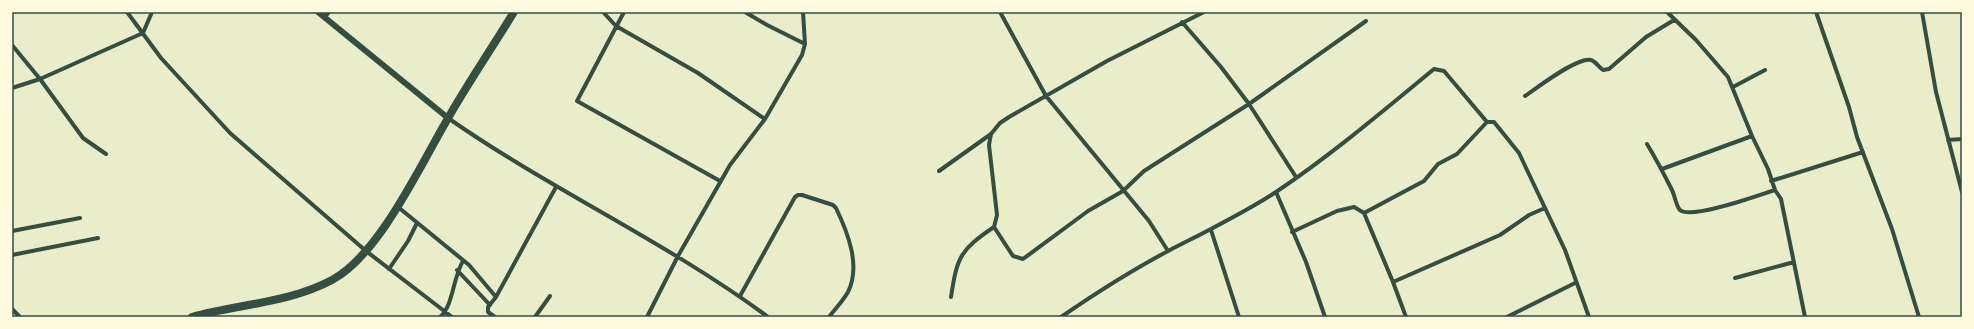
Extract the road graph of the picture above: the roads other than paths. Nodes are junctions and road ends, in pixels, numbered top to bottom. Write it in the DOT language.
graph roads {
  1 [pos="127,12"];
  2 [pos="152,12"];
  3 [pos="318,12"];
  4 [pos="329,12"];
  5 [pos="514,12"];
  6 [pos="604,12"];
  7 [pos="624,12"];
  8 [pos="745,12"];
  9 [pos="803,12"];
  10 [pos="1000,12"];
  11 [pos="1204,12"];
  12 [pos="1667,12"];
  13 [pos="1816,12"];
  14 [pos="1922,12"];
  15 [pos="324,18"];
  16 [pos="1674,20"];
  17 [pos="1366,21"];
  18 [pos="1182,22"];
  19 [pos="616,26"];
  20 [pos="143,33"];
  21 [pos="805,44"];
  22 [pos="12,45"];
  23 [pos="1764,70"];
  24 [pos="40,80"];
  25 [pos="1732,87"];
  26 [pos="12,88"];
  27 [pos="1046,96"];
  28 [pos="1525,96"];
  29 [pos="1249,104"];
  30 [pos="448,118"];
  31 [pos="765,119"];
  32 [pos="1487,122"];
  33 [pos="991,134"];
  34 [pos="1752,136"];
  35 [pos="1962,139"];
  36 [pos="1948,140"];
  37 [pos="1647,144"];
  38 [pos="1863,152"];
  39 [pos="106,154"];
  40 [pos="1662,169"];
  41 [pos="939,171"];
  42 [pos="1296,177"];
  43 [pos="720,181"];
  44 [pos="1771,181"];
  45 [pos="556,187"];
  46 [pos="1775,190"];
  47 [pos="1123,191"];
  48 [pos="1276,192"];
  49 [pos="1962,192"];
  50 [pos="397,207"];
  51 [pos="1545,208"];
  52 [pos="1364,213"];
  53 [pos="80,218"];
  54 [pos="417,222"];
  55 [pos="994,227"];
  56 [pos="1211,230"];
  57 [pos="12,231"];
  58 [pos="1292,232"];
  59 [pos="98,238"];
  60 [pos="366,251"];
  61 [pos="1168,251"];
  62 [pos="12,255"];
  63 [pos="678,256"];
  64 [pos="463,261"];
  65 [pos="1794,262"];
  66 [pos="389,269"];
  67 [pos="457,270"];
  68 [pos="1735,278"];
  69 [pos="1393,282"];
  70 [pos="1575,283"];
  71 [pos="550,296"];
  72 [pos="740,296"];
  73 [pos="496,297"];
  74 [pos="951,297"];
  75 [pos="490,305"];
  76 [pos="12,309"];
  77 [pos="446,312"];
  78 [pos="20,317"];
  79 [pos="192,317"];
  80 [pos="440,317"];
  81 [pos="452,317"];
  82 [pos="495,317"];
  83 [pos="534,317"];
  84 [pos="647,317"];
  85 [pos="768,317"];
  86 [pos="829,317"];
  87 [pos="1061,317"];
  88 [pos="1239,317"];
  89 [pos="1326,317"];
  90 [pos="1406,317"];
  91 [pos="1507,317"];
  92 [pos="1589,317"];
  93 [pos="1805,317"];
  94 [pos="1919,317"];
  1 -- 20 [label="street"];
  2 -- 20 [label="street"];
  3 -- 15 [label="street"];
  4 -- 15 [label="street"];
  5 -- 30 [label="main road"];
  6 -- 19 [label="street"];
  7 -- 19 [label="street"];
  8 -- 21 [label="street"];
  9 -- 21 [label="street"];
  10 -- 27 [label="street"];
  11 -- 18 [label="street"];
  12 -- 16 [label="street"];
  13 -- 38 [label="street"];
  14 -- 36 [label="street"];
  15 -- 30 [label="street"];
  16 -- 25 [label="street"];
  16 -- 28 [label="street"];
  17 -- 29 [label="street"];
  18 -- 27 [label="street"];
  18 -- 29 [label="street"];
  19 -- 31 [label="street"];
  19 -- 43 [label="street"];
  20 -- 24 [label="street"];
  20 -- 60 [label="street"];
  21 -- 31 [label="street"];
  22 -- 24 [label="street"];
  23 -- 25 [label="street"];
  24 -- 26 [label="street"];
  24 -- 39 [label="street"];
  25 -- 34 [label="street"];
  27 -- 33 [label="street"];
  27 -- 47 [label="street"];
  29 -- 42 [label="street"];
  29 -- 47 [label="street"];
  30 -- 45 [label="street"];
  30 -- 50 [label="main road"];
  31 -- 43 [label="street"];
  32 -- 42 [label="street"];
  32 -- 51 [label="street"];
  32 -- 52 [label="street"];
  33 -- 41 [label="street"];
  33 -- 55 [label="street"];
  34 -- 40 [label="street"];
  34 -- 44 [label="street"];
  35 -- 36 [label="street"];
  36 -- 49 [label="street"];
  37 -- 40 [label="street"];
  38 -- 44 [label="street"];
  38 -- 94 [label="street"];
  40 -- 46 [label="street"];
  42 -- 48 [label="street"];
  43 -- 63 [label="street"];
  44 -- 46 [label="street"];
  45 -- 63 [label="street"];
  45 -- 73 [label="street"];
  46 -- 65 [label="street"];
  47 -- 55 [label="street"];
  47 -- 61 [label="street"];
  48 -- 56 [label="street"];
  48 -- 58 [label="street"];
  50 -- 54 [label="street"];
  50 -- 60 [label="main road"];
  51 -- 69 [label="street"];
  51 -- 70 [label="street"];
  52 -- 58 [label="street"];
  52 -- 69 [label="street"];
  53 -- 57 [label="street"];
  54 -- 64 [label="street"];
  54 -- 66 [label="street"];
  55 -- 74 [label="street"];
  56 -- 61 [label="street"];
  56 -- 88 [label="street"];
  58 -- 89 [label="street"];
  59 -- 62 [label="street"];
  60 -- 66 [label="street"];
  60 -- 79 [label="main road"];
  61 -- 87 [label="street"];
  63 -- 72 [label="street"];
  63 -- 84 [label="street"];
  64 -- 67 [label="street"];
  64 -- 73 [label="street"];
  65 -- 68 [label="street"];
  65 -- 93 [label="street"];
  66 -- 77 [label="street"];
  67 -- 75 [label="street"];
  67 -- 77 [label="street"];
  69 -- 90 [label="street"];
  70 -- 91 [label="street"];
  70 -- 92 [label="street"];
  71 -- 83 [label="street"];
  72 -- 85 [label="street"];
  72 -- 86 [label="street"];
  73 -- 75 [label="street"];
  75 -- 82 [label="street"];
  76 -- 78 [label="street"];
  77 -- 80 [label="street"];
  77 -- 81 [label="street"];
}
